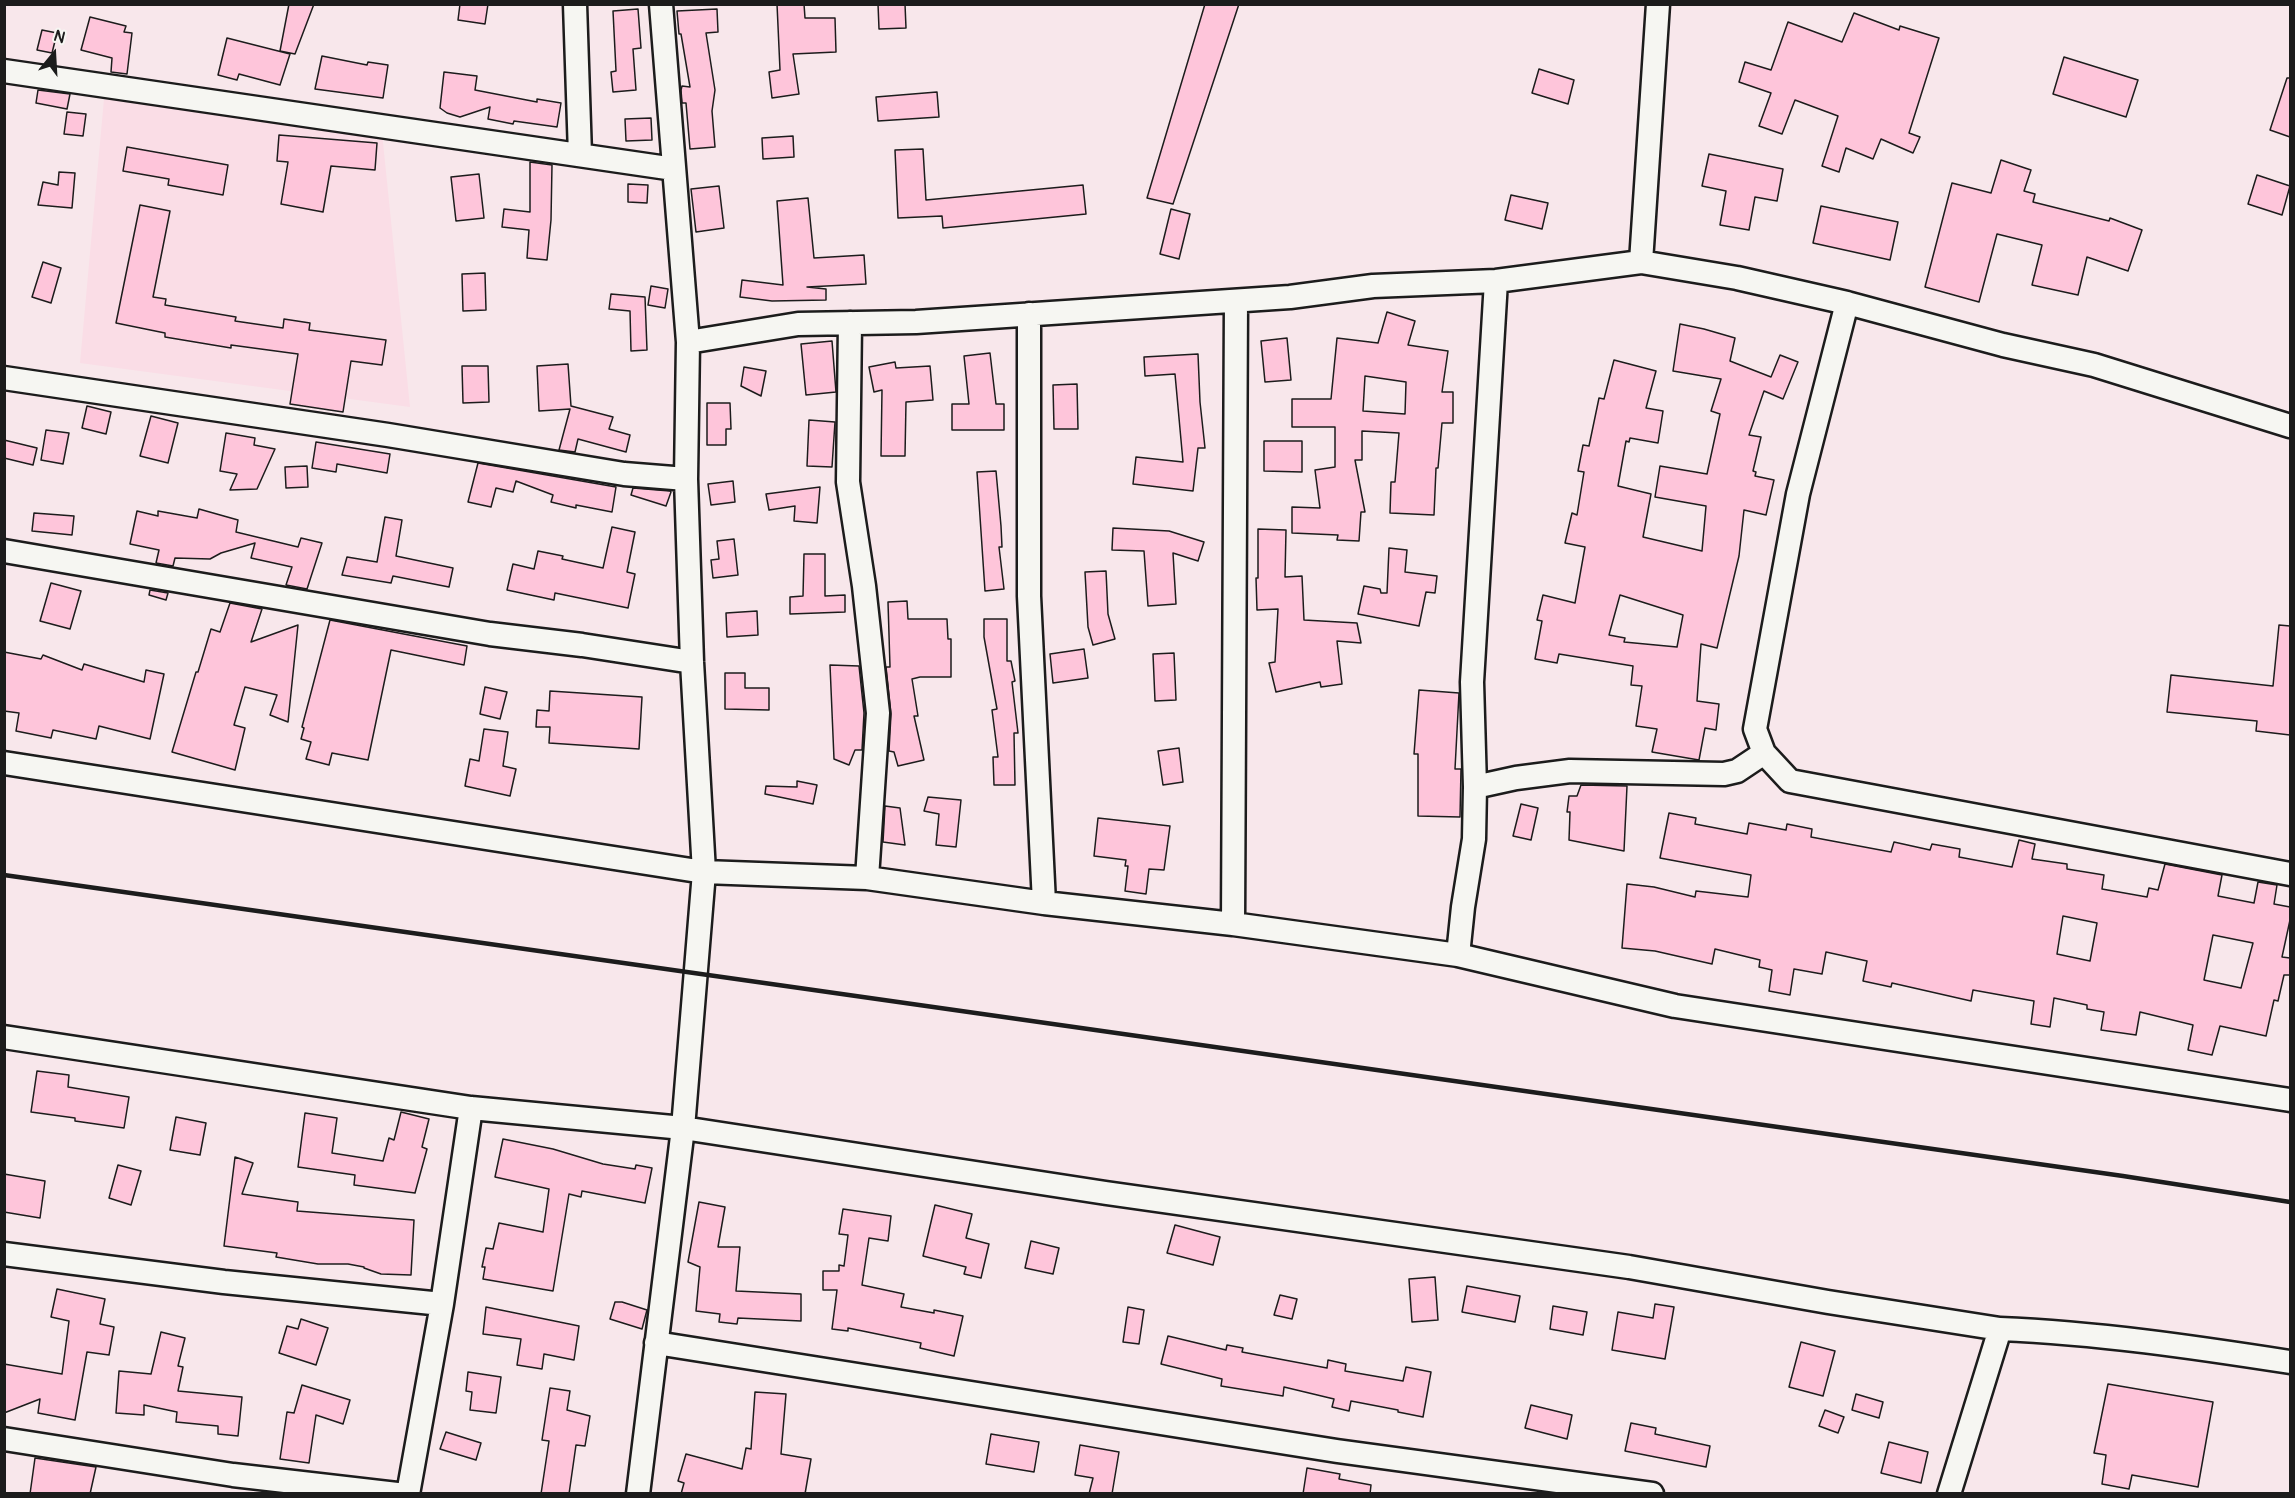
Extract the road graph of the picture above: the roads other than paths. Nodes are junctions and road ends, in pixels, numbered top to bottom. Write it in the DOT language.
graph roads {
  1 [pos="575,4"];
  2 [pos="661,4"];
  3 [pos="1658,4"];
  4 [pos="4,71"];
  5 [pos="580,156"];
  6 [pos="674,169"];
  7 [pos="1641,262"];
  8 [pos="1496,281"];
  9 [pos="1236,301"];
  10 [pos="1847,303"];
  11 [pos="1029,314"];
  12 [pos="850,323"];
  13 [pos="688,342"];
  14 [pos="4,378"];
  15 [pos="2290,426"];
  16 [pos="686,479"];
  17 [pos="4,551"];
  18 [pos="692,662"];
  19 [pos="1764,753"];
  20 [pos="4,763"];
  21 [pos="1475,787"];
  22 [pos="704,872"];
  23 [pos="2290,874"];
  24 [pos="867,878"];
  25 [pos="1044,903"];
  26 [pos="1233,924"];
  27 [pos="1458,955"];
  28 [pos="4,1037"];
  29 [pos="2290,1100"];
  30 [pos="471,1108"];
  31 [pos="683,1128"];
  32 [pos="4,1254"];
  33 [pos="442,1304"];
  34 [pos="2000,1329"];
  35 [pos="656,1343"];
  36 [pos="2290,1362"];
  37 [pos="4,1439"];
  38 [pos="396,1494"];
  39 [pos="408,1494"];
  40 [pos="638,1494"];
  41 [pos="1652,1494"];
  42 [pos="1949,1494"];
  1 -- 5 [label="street"];
  2 -- 6 [label="street"];
  3 -- 7 [label="street"];
  4 -- 5 [label="street"];
  5 -- 6 [label="street"];
  6 -- 13 [label="street"];
  7 -- 8 [label="street"];
  7 -- 10 [label="street"];
  8 -- 9 [label="street"];
  8 -- 21 [label="street"];
  9 -- 11 [label="street"];
  9 -- 26 [label="street"];
  10 -- 15 [label="street"];
  10 -- 19 [label="street"];
  11 -- 12 [label="street"];
  11 -- 25 [label="street"];
  12 -- 13 [label="street"];
  12 -- 24 [label="street"];
  13 -- 16 [label="street"];
  14 -- 16 [label="street"];
  16 -- 18 [label="street"];
  17 -- 18 [label="street"];
  18 -- 22 [label="street"];
  19 -- 21 [label="street"];
  19 -- 23 [label="street"];
  20 -- 22 [label="street"];
  21 -- 27 [label="street"];
  22 -- 24 [label="street"];
  22 -- 31 [label="street"];
  24 -- 25 [label="street"];
  25 -- 26 [label="street"];
  26 -- 27 [label="street"];
  27 -- 29 [label="street"];
  28 -- 30 [label="street"];
  30 -- 31 [label="street"];
  30 -- 33 [label="street"];
  31 -- 34 [label="street"];
  31 -- 35 [label="street"];
  32 -- 33 [label="street"];
  33 -- 39 [label="street"];
  34 -- 36 [label="street"];
  34 -- 42 [label="street"];
  35 -- 40 [label="street"];
  35 -- 41 [label="street"];
  37 -- 38 [label="street"];
}
